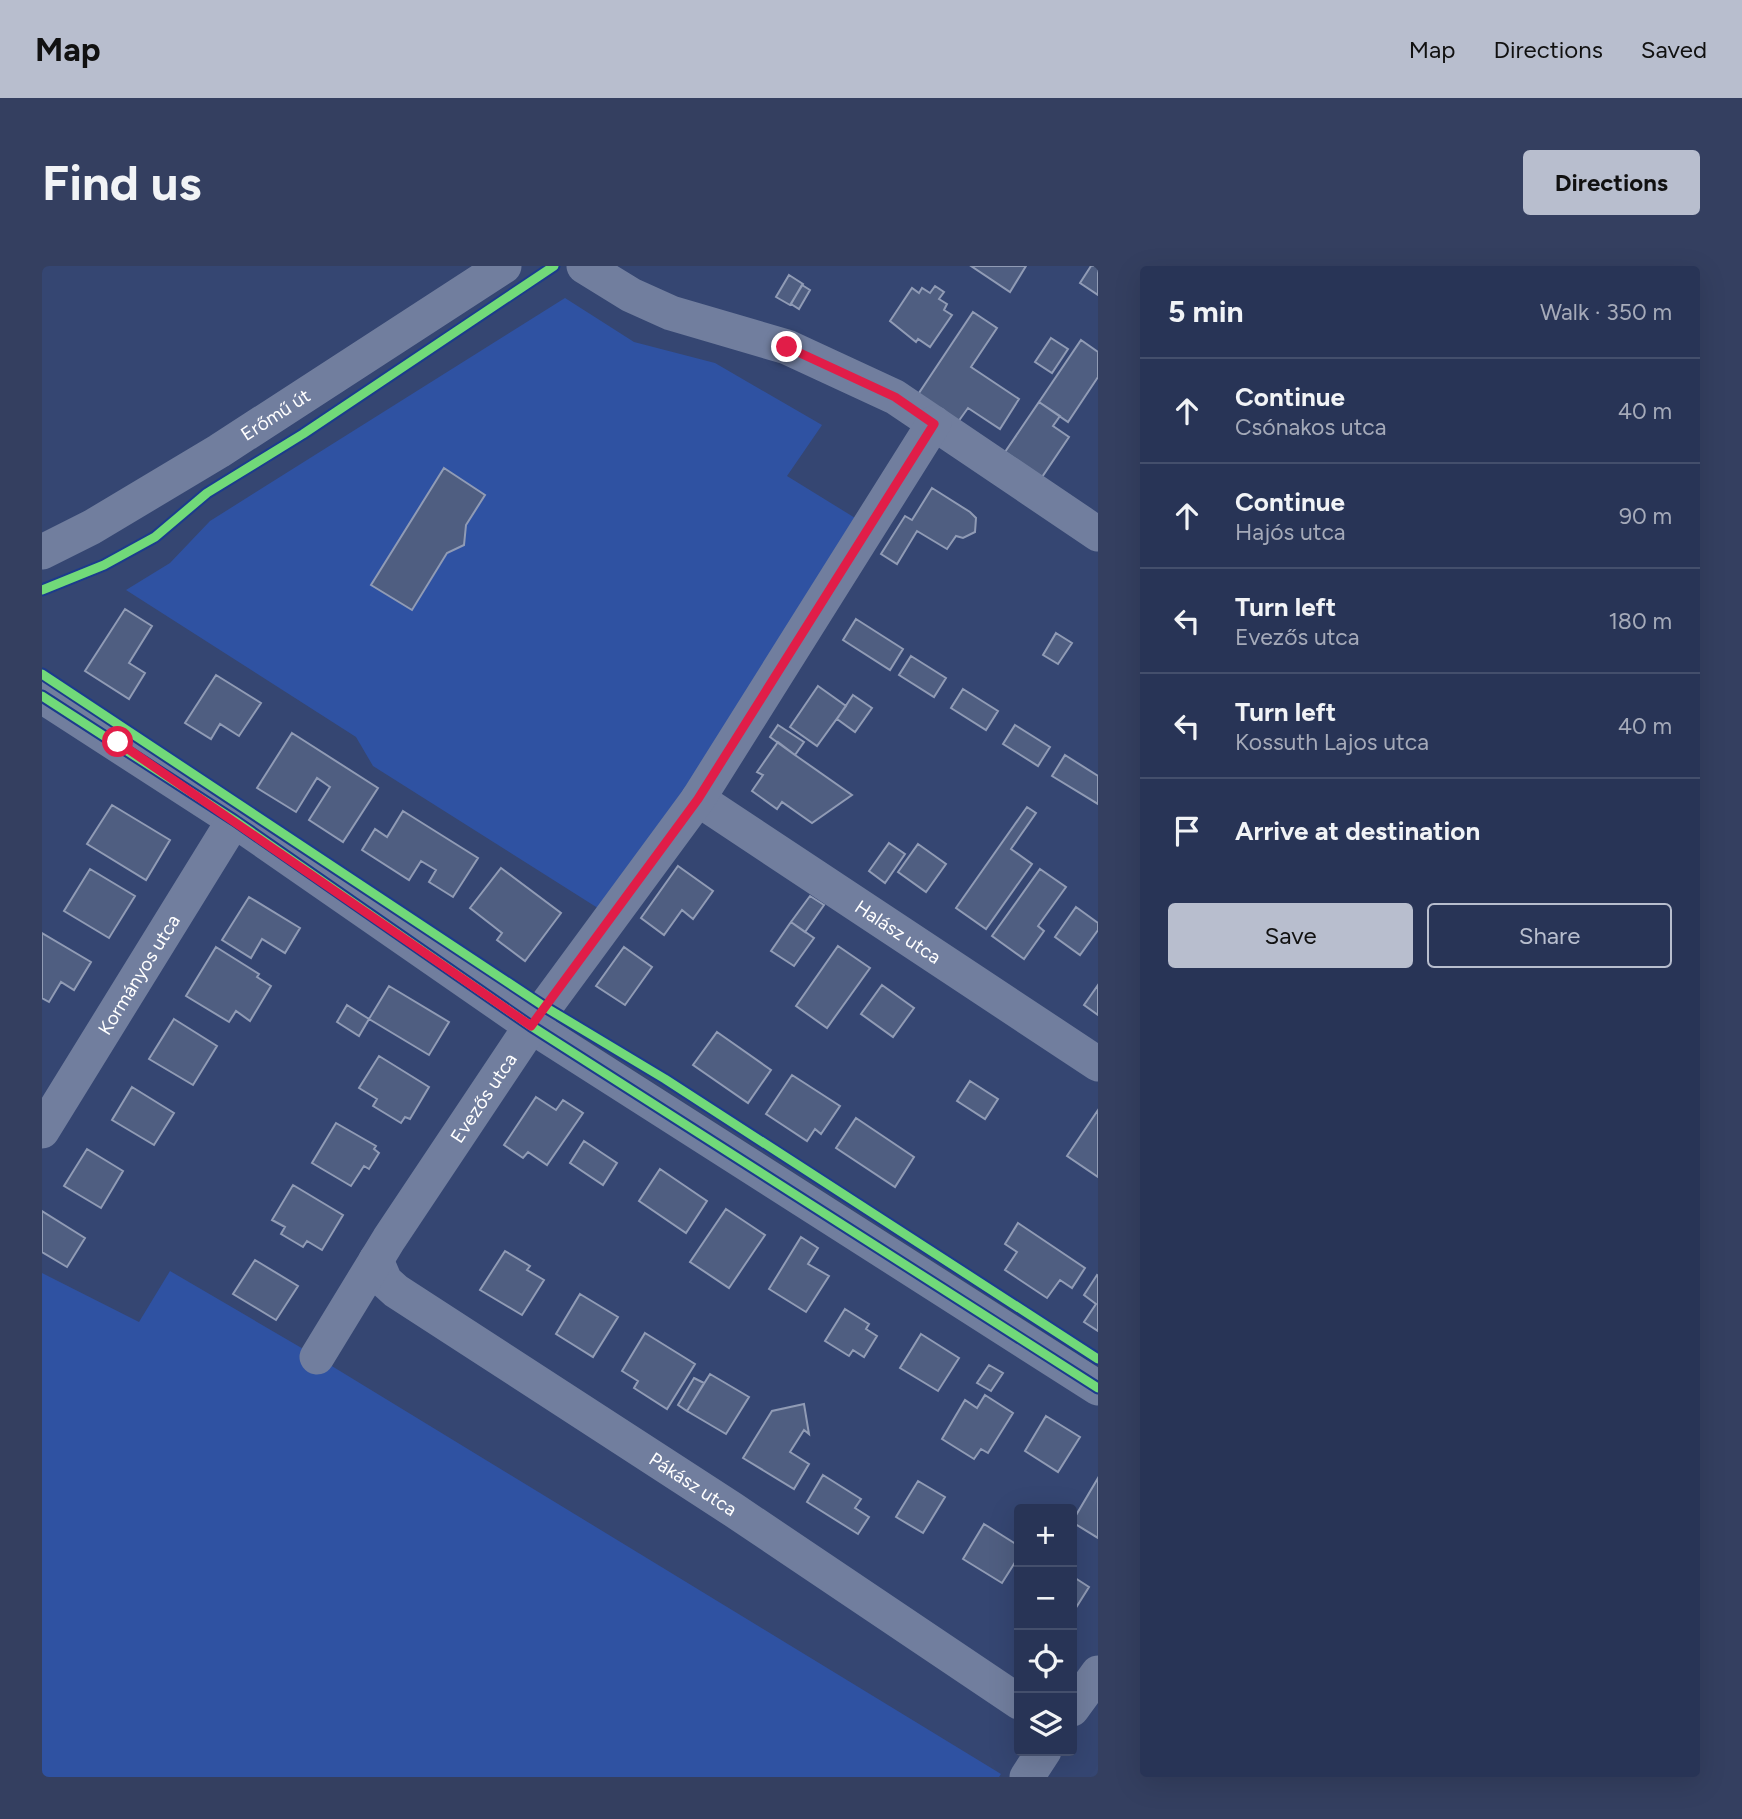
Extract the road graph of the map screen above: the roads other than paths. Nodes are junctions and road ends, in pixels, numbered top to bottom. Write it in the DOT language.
graph roads {
  1 [pos="504,266"];
  2 [pos="584,266"];
  3 [pos="934,424"];
  4 [pos="1098,534"];
  5 [pos="42,552"];
  6 [pos="42,696"];
  7 [pos="698,799"];
  8 [pos="234,820"];
  9 [pos="531,1026"];
  10 [pos="1098,1064"];
  11 [pos="42,1131"];
  12 [pos="376,1260"];
  13 [pos="317,1357"];
  14 [pos="1098,1388"];
  15 [pos="1098,1673"];
  16 [pos="1014,1699"];
  17 [pos="1077,1702"];
  18 [pos="1041,1756"];
  19 [pos="1027,1777"];
  1 -- 5 [label="street, Erőmű út"];
  2 -- 3 [label="street"];
  3 -- 4 [label="street"];
  3 -- 7 [label="street, Evezős utca"];
  6 -- 8 [label="street"];
  7 -- 9 [label="street, Evezős utca"];
  7 -- 10 [label="street, Halász utca"];
  8 -- 9 [label="street"];
  8 -- 11 [label="street, Kormányos utca"];
  9 -- 12 [label="street, Evezős utca"];
  9 -- 14 [label="street"];
  12 -- 13 [label="street, Evezős utca"];
  12 -- 16 [label="street, Pákász utca"];
  15 -- 17 [label="street"];
  18 -- 19 [label="street"];
}
